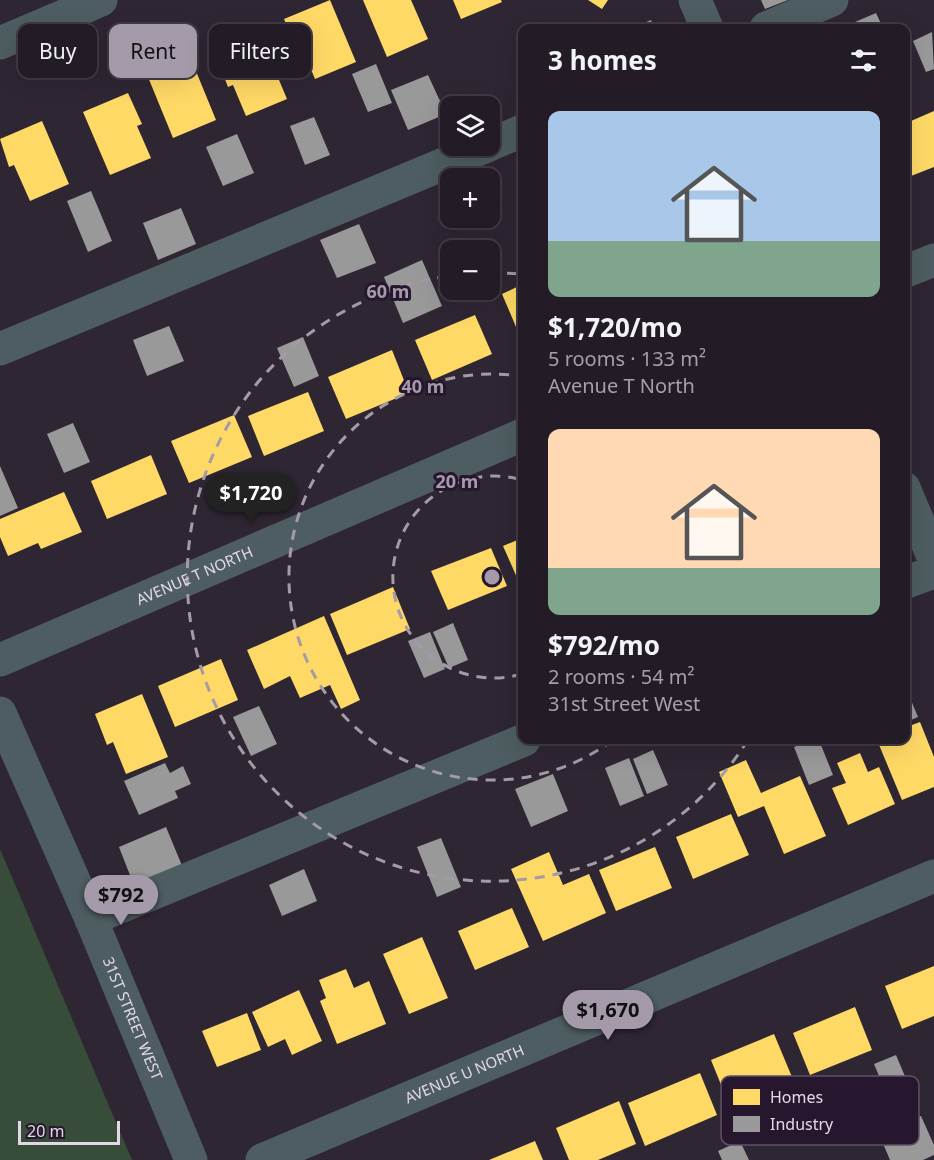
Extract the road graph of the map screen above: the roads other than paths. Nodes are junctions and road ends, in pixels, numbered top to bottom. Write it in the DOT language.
graph roads {
  1 [pos="101,0"];
  2 [pos="695,0"];
  3 [pos="832,0"];
  4 [pos="705,24"];
  5 [pos="775,24"];
  6 [pos="0,43"];
  7 [pos="518,133"];
  8 [pos="500,140"];
  9 [pos="462,156"];
  10 [pos="934,260"];
  11 [pos="910,270"];
  12 [pos="0,349"];
  13 [pos="518,437"];
  14 [pos="910,502"];
  15 [pos="934,560"];
  16 [pos="934,572"];
  17 [pos="910,581"];
  18 [pos="0,660"];
  19 [pos="0,713"];
  20 [pos="518,742"];
  21 [pos="934,876"];
  22 [pos="91,919"];
  23 [pos="191,1160"];
  24 [pos="262,1160"];
  1 -- 6 [label="street"];
  2 -- 4 [label="street"];
  3 -- 5 [label="street"];
  7 -- 8 [label="street"];
  9 -- 12 [label="street"];
  10 -- 11 [label="street"];
  13 -- 18 [label="street, AVENUE T NORTH"];
  14 -- 15 [label="street"];
  16 -- 17 [label="street"];
  19 -- 22 [label="street, 31ST STREET WEST"];
  20 -- 22 [label="street"];
  21 -- 24 [label="street, AVENUE U NORTH"];
  22 -- 23 [label="street, 31ST STREET WEST"];
}
